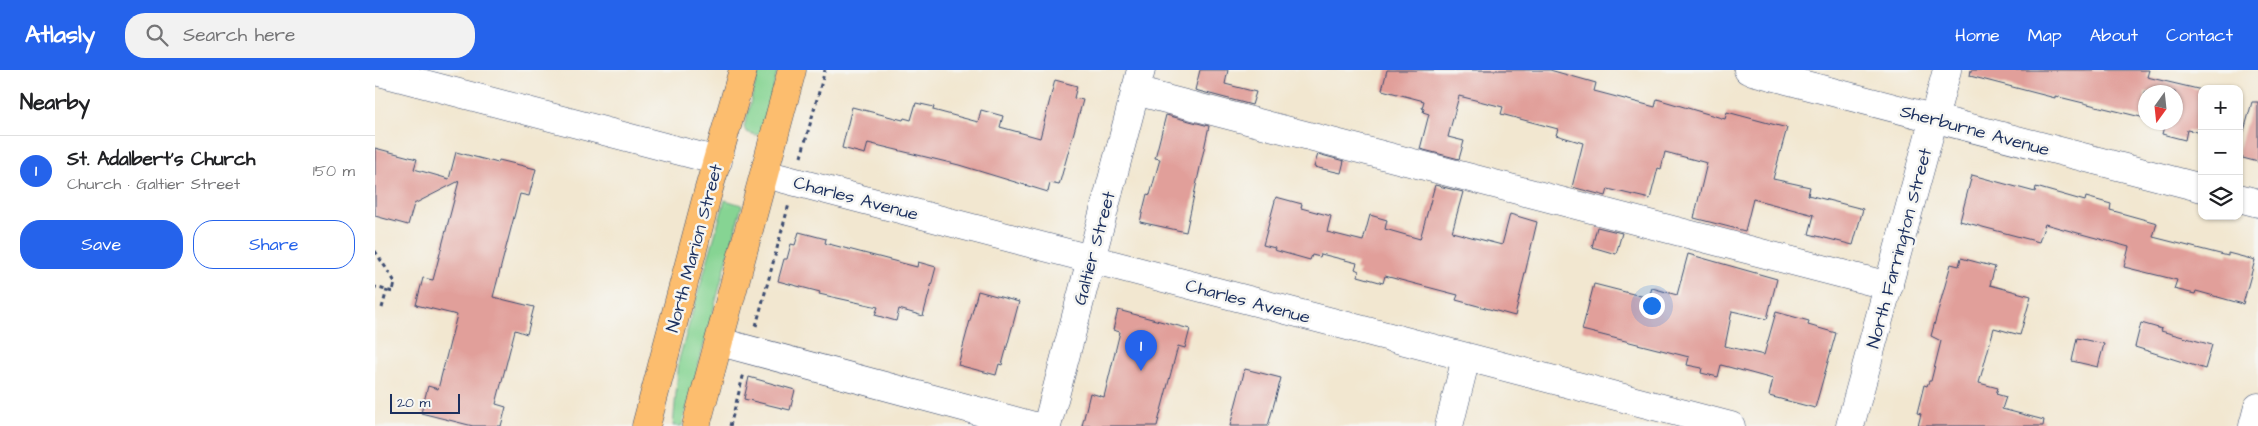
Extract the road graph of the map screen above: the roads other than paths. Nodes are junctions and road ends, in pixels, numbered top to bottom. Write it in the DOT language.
graph roads {
  1 [pos="375,70"];
  2 [pos="743,70"];
  3 [pos="792,70"];
  4 [pos="1748,70"];
  5 [pos="1947,70"];
  6 [pos="1138,80"];
  7 [pos="1934,119"];
  8 [pos="718,162"];
  9 [pos="765,174"];
  10 [pos="2198,187"];
  11 [pos="2243,199"];
  12 [pos="2258,203"];
  13 [pos="1090,260"];
  14 [pos="1889,286"];
  15 [pos="720,342"];
  16 [pos="1467,358"];
  17 [pos="2258,407"];
  18 [pos="647,426"];
  19 [pos="697,426"];
  20 [pos="1033,426"];
  21 [pos="1047,426"];
  22 [pos="1449,426"];
  23 [pos="1731,426"];
  24 [pos="1850,426"];
  25 [pos="2253,426"];
  1 -- 8 [label="street"];
  2 -- 8 [label="main road, North Marion Street"];
  3 -- 9 [label="main road"];
  4 -- 7 [label="street, Sherburne Avenue"];
  5 -- 7 [label="street, North Farrington Street"];
  6 -- 13 [label="street, Galtier Street"];
  6 -- 14 [label="street"];
  7 -- 10 [label="street, Sherburne Avenue"];
  7 -- 14 [label="street, North Farrington Street"];
  8 -- 18 [label="main road, North Marion Street"];
  9 -- 13 [label="street, Charles Avenue"];
  9 -- 15 [label="main road"];
  11 -- 12 [label="street"];
  13 -- 16 [label="street, Charles Avenue"];
  13 -- 21 [label="street, Galtier Street"];
  14 -- 24 [label="street, North Farrington Street"];
  15 -- 19 [label="main road"];
  15 -- 20 [label="street"];
  16 -- 22 [label="street"];
  16 -- 23 [label="street, Charles Avenue"];
  17 -- 25 [label="street"];
}
